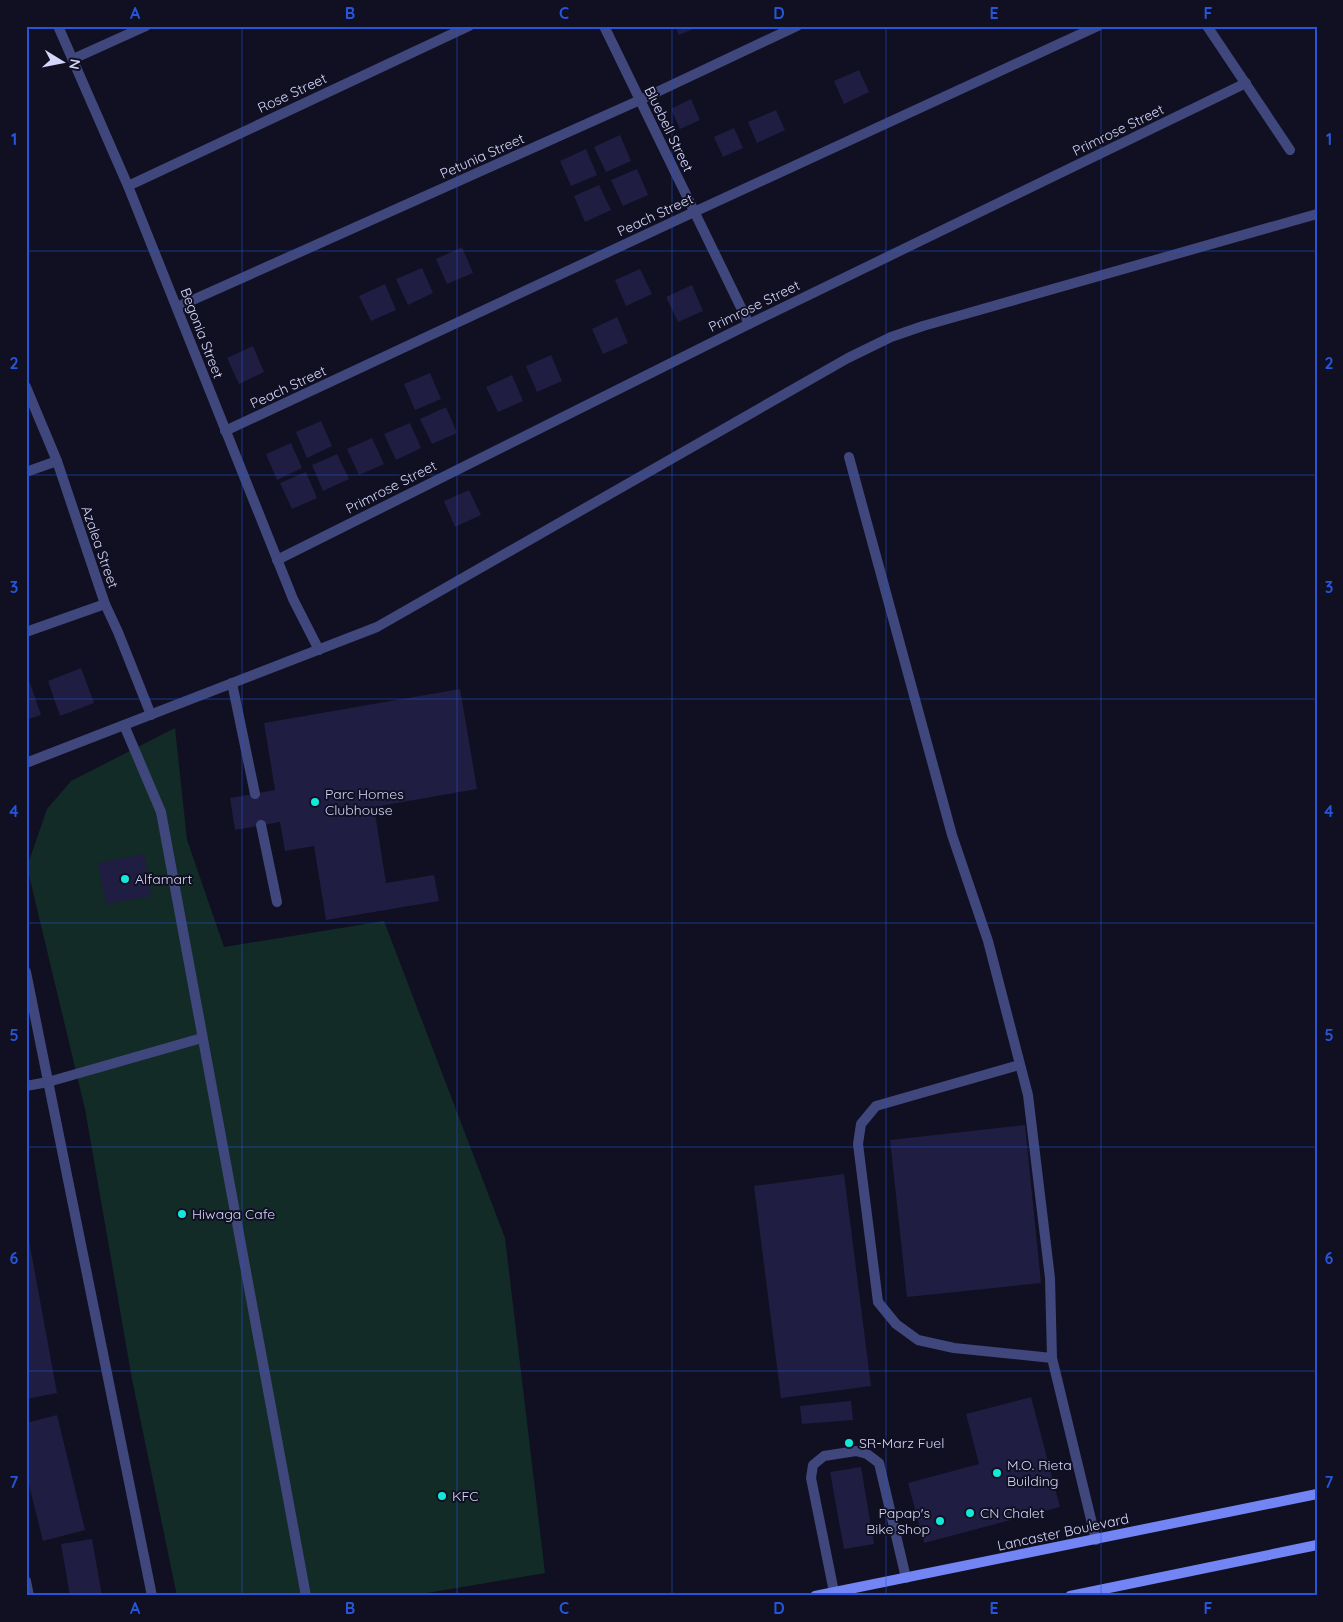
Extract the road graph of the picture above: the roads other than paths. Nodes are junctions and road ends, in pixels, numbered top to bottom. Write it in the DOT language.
graph roads {
  1 [pos="58,26"];
  2 [pos="146,26"];
  3 [pos="468,26"];
  4 [pos="604,26"];
  5 [pos="797,26"];
  6 [pos="1098,26"];
  7 [pos="1207,26"];
  8 [pos="73,59"];
  9 [pos="1246,83"];
  10 [pos="640,100"];
  11 [pos="1290,150"];
  12 [pos="128,186"];
  13 [pos="694,212"];
  14 [pos="1317,214"];
  15 [pos="177,307"];
  16 [pos="749,324"];
  17 [pos="26,388"];
  18 [pos="225,431"];
  19 [pos="849,457"];
  20 [pos="57,461"];
  21 [pos="26,472"];
  22 [pos="277,560"];
  23 [pos="105,604"];
  24 [pos="26,632"];
  25 [pos="319,650"];
  26 [pos="232,683"];
  27 [pos="151,715"];
  28 [pos="124,725"];
  29 [pos="26,763"];
  30 [pos="254,794"];
  31 [pos="261,825"];
  32 [pos="277,902"];
  33 [pos="26,972"];
  34 [pos="202,1038"];
  35 [pos="1019,1065"];
  36 [pos="48,1082"];
  37 [pos="26,1086"];
  38 [pos="1052,1358"];
  39 [pos="1317,1494"];
  40 [pos="1096,1540"];
  41 [pos="1317,1545"];
  42 [pos="906,1578"];
  43 [pos="26,1581"];
  44 [pos="834,1592"];
  45 [pos="29,1596"];
  46 [pos="152,1596"];
  47 [pos="306,1596"];
  48 [pos="814,1596"];
  49 [pos="1070,1596"];
  1 -- 8 [label="street, Begonia Street"];
  2 -- 8 [label="street"];
  3 -- 12 [label="street, Rose Street"];
  4 -- 10 [label="street, Bluebell Street"];
  5 -- 10 [label="street, Petunia Street"];
  6 -- 13 [label="street, Peach Street"];
  7 -- 9 [label="street"];
  8 -- 12 [label="street, Begonia Street"];
  9 -- 11 [label="street"];
  9 -- 16 [label="street, Primrose Street"];
  10 -- 13 [label="street, Bluebell Street"];
  10 -- 15 [label="street, Petunia Street"];
  12 -- 15 [label="street, Begonia Street"];
  13 -- 16 [label="street, Bluebell Street"];
  13 -- 18 [label="street, Peach Street"];
  14 -- 25 [label="street"];
  15 -- 18 [label="street, Begonia Street"];
  16 -- 22 [label="street, Primrose Street"];
  17 -- 20 [label="street, Azalea Street"];
  18 -- 22 [label="street, Begonia Street"];
  19 -- 35 [label="street"];
  20 -- 21 [label="street"];
  20 -- 23 [label="street, Azalea Street"];
  22 -- 25 [label="street, Begonia Street"];
  23 -- 24 [label="street"];
  23 -- 27 [label="street, Azalea Street"];
  25 -- 26 [label="street"];
  26 -- 27 [label="street"];
  26 -- 30 [label="street"];
  27 -- 28 [label="street"];
  28 -- 29 [label="street"];
  28 -- 34 [label="street"];
  31 -- 32 [label="street"];
  33 -- 36 [label="street"];
  34 -- 36 [label="street"];
  34 -- 47 [label="street"];
  35 -- 38 [label="street"];
  35 -- 38 [label="street"];
  36 -- 37 [label="street"];
  36 -- 46 [label="street"];
  38 -- 40 [label="street"];
  39 -- 40 [label="main road, Lancaster Boulevard"];
  40 -- 42 [label="main road, Lancaster Boulevard"];
  41 -- 49 [label="main road"];
  42 -- 44 [label="main road, Lancaster Boulevard"];
  42 -- 44 [label="street"];
  43 -- 45 [label="street"];
  44 -- 48 [label="main road, Lancaster Boulevard"];
}
